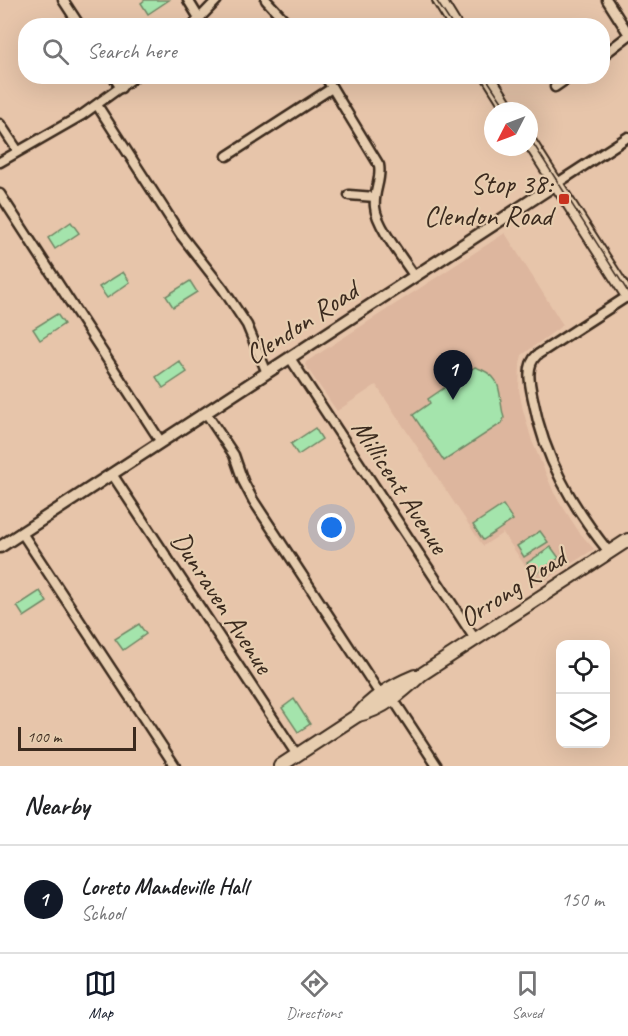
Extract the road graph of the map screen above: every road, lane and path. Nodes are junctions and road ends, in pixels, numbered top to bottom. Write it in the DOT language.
graph roads {
  1 [pos="63,0"];
  2 [pos="188,0"];
  3 [pos="217,0"];
  4 [pos="266,0"];
  5 [pos="439,0"];
  6 [pos="607,0"];
  7 [pos="75,18"];
  8 [pos="200,18"];
  9 [pos="283,18"];
  10 [pos="450,18"];
  11 [pos="628,35"];
  12 [pos="610,50"];
  13 [pos="118,84"];
  14 [pos="126,84"];
  15 [pos="330,84"];
  16 [pos="493,84"];
  17 [pos="559,84"];
  18 [pos="555,87"];
  19 [pos="121,88"];
  20 [pos="332,88"];
  21 [pos="504,102"];
  22 [pos="97,105"];
  23 [pos="0,124"];
  24 [pos="628,137"];
  25 [pos="18,151"];
  26 [pos="538,155"];
  27 [pos="227,156"];
  28 [pos="0,162"];
  29 [pos="556,184"];
  30 [pos="0,194"];
  31 [pos="349,195"];
  32 [pos="375,196"];
  33 [pos="415,277"];
  34 [pos="628,296"];
  35 [pos="290,358"];
  36 [pos="267,373"];
  37 [pos="206,413"];
  38 [pos="161,442"];
  39 [pos="112,474"];
  40 [pos="22,533"];
  41 [pos="628,540"];
  42 [pos="0,547"];
  43 [pos="609,552"];
  44 [pos="475,639"];
  45 [pos="386,696"];
  46 [pos="297,755"];
  47 [pos="175,766"];
  48 [pos="280,766"];
  49 [pos="437,766"];
  1 -- 7 [label="street"];
  2 -- 8 [label="street"];
  3 -- 8 [label="street"];
  4 -- 9 [label="street"];
  5 -- 10 [label="main road"];
  6 -- 11 [label="street"];
  11 -- 12 [label="street"];
  13 -- 19 [label="street"];
  14 -- 19 [label="street"];
  15 -- 20 [label="street"];
  16 -- 21 [label="main road"];
  17 -- 18 [label="street"];
  19 -- 22 [label="street"];
  20 -- 27 [label="street"];
  20 -- 32 [label="street"];
  22 -- 25 [label="street"];
  22 -- 36 [label="street"];
  23 -- 25 [label="street"];
  24 -- 29 [label="street, Clendon Road"];
  25 -- 28 [label="street"];
  26 -- 29 [label="main road"];
  29 -- 33 [label="street, Clendon Road"];
  29 -- 34 [label="main road"];
  30 -- 38 [label="street"];
  31 -- 32 [label="street"];
  32 -- 33 [label="street"];
  33 -- 35 [label="street, Clendon Road"];
  34 -- 43 [label="street"];
  35 -- 36 [label="street, Clendon Road"];
  35 -- 44 [label="street, Millicent Avenue"];
  36 -- 37 [label="street, Clendon Road"];
  37 -- 38 [label="street, Clendon Road"];
  37 -- 45 [label="street"];
  38 -- 39 [label="street, Clendon Road"];
  39 -- 40 [label="street, Clendon Road"];
  39 -- 46 [label="street, Dunraven Avenue"];
  40 -- 42 [label="street, Clendon Road"];
  40 -- 47 [label="street"];
  41 -- 43 [label="main road, Orrong Road"];
  43 -- 44 [label="main road, Orrong Road"];
  44 -- 45 [label="main road, Orrong Road"];
  45 -- 46 [label="main road, Orrong Road"];
  45 -- 49 [label="street"];
  46 -- 48 [label="main road, Orrong Road"];
}
